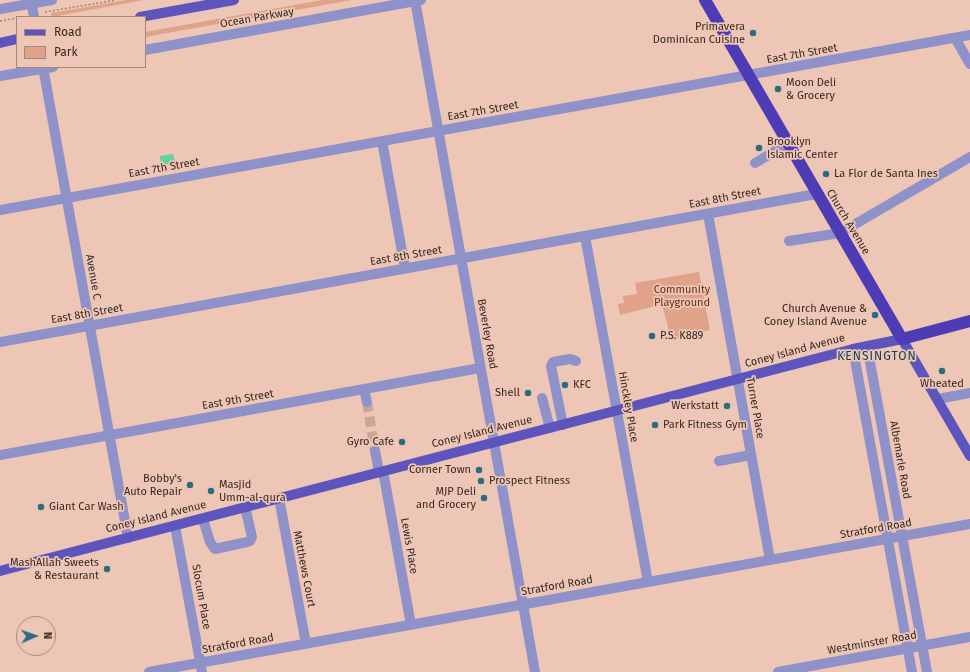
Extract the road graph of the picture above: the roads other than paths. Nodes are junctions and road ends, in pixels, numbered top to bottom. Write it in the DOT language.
graph roads {
  1 [pos="52,0"];
  2 [pos="234,0"];
  3 [pos="417,0"];
  4 [pos="705,0"];
  5 [pos="31,2"];
  6 [pos="0,9"];
  7 [pos="34,16"];
  8 [pos="146,16"];
  9 [pos="970,35"];
  10 [pos="955,38"];
  11 [pos="16,39"];
  12 [pos="0,43"];
  13 [pos="146,50"];
  14 [pos="970,64"];
  15 [pos="46,68"];
  16 [pos="0,76"];
  17 [pos="748,76"];
  18 [pos="438,131"];
  19 [pos="382,141"];
  20 [pos="787,144"];
  21 [pos="970,157"];
  22 [pos="755,163"];
  23 [pos="816,194"];
  24 [pos="67,198"];
  25 [pos="0,210"];
  26 [pos="708,214"];
  27 [pos="840,233"];
  28 [pos="585,236"];
  29 [pos="789,241"];
  30 [pos="462,258"];
  31 [pos="405,268"];
  32 [pos="970,321"];
  33 [pos="90,325"];
  34 [pos="902,339"];
  35 [pos="0,342"];
  36 [pos="867,346"];
  37 [pos="853,349"];
  38 [pos="576,361"];
  39 [pos="480,368"];
  40 [pos="872,372"];
  41 [pos="858,375"];
  42 [pos="738,380"];
  43 [pos="364,389"];
  44 [pos="970,393"];
  45 [pos="542,398"];
  46 [pos="938,399"];
  47 [pos="366,402"];
  48 [pos="617,411"];
  49 [pos="563,425"];
  50 [pos="550,428"];
  51 [pos="109,435"];
  52 [pos="494,443"];
  53 [pos="885,446"];
  54 [pos="871,449"];
  55 [pos="376,451"];
  56 [pos="0,455"];
  57 [pos="751,455"];
  58 [pos="970,456"];
  59 [pos="719,461"];
  60 [pos="381,471"];
  61 [pos="279,498"];
  62 [pos="245,507"];
  63 [pos="203,519"];
  64 [pos="970,524"];
  65 [pos="175,526"];
  66 [pos="902,536"];
  67 [pos="128,538"];
  68 [pos="888,539"];
  69 [pos="770,560"];
  70 [pos="0,571"];
  71 [pos="648,582"];
  72 [pos="523,605"];
  73 [pos="411,625"];
  74 [pos="970,637"];
  75 [pos="306,644"];
  76 [pos="922,646"];
  77 [pos="908,649"];
  78 [pos="201,667"];
  79 [pos="148,672"];
  80 [pos="535,672"];
  81 [pos="778,672"];
  82 [pos="912,672"];
  83 [pos="927,672"];
  1 -- 5 [label="street"];
  2 -- 8 [label="main road, Ocean Parkway"];
  3 -- 13 [label="street, Ocean Parkway"];
  3 -- 18 [label="street, Beverley Road"];
  4 -- 17 [label="highway, Church Avenue"];
  5 -- 6 [label="street"];
  5 -- 7 [label="street"];
  9 -- 10 [label="street, East 7th Street"];
  10 -- 14 [label="street"];
  10 -- 17 [label="street, East 7th Street"];
  11 -- 12 [label="main road"];
  15 -- 16 [label="street"];
  15 -- 24 [label="street, Avenue C"];
  17 -- 18 [label="street, East 7th Street"];
  17 -- 20 [label="highway, Church Avenue"];
  18 -- 19 [label="street, East 7th Street"];
  18 -- 30 [label="street, Beverley Road"];
  19 -- 24 [label="street, East 7th Street"];
  19 -- 31 [label="street"];
  20 -- 22 [label="street"];
  20 -- 23 [label="highway, Church Avenue"];
  21 -- 27 [label="street"];
  23 -- 26 [label="street, East 8th Street"];
  23 -- 27 [label="highway, Church Avenue"];
  24 -- 25 [label="street, East 7th Street"];
  24 -- 33 [label="street, Avenue C"];
  26 -- 28 [label="street, East 8th Street"];
  26 -- 42 [label="street, Turner Place"];
  27 -- 29 [label="street"];
  27 -- 34 [label="highway, Church Avenue"];
  28 -- 30 [label="street, East 8th Street"];
  28 -- 48 [label="street, Hinckley Place"];
  30 -- 31 [label="street, East 8th Street"];
  30 -- 39 [label="street, Beverley Road"];
  31 -- 33 [label="street, East 8th Street"];
  32 -- 34 [label="highway, Coney Island Avenue"];
  33 -- 35 [label="street, East 8th Street"];
  33 -- 51 [label="street, Avenue C"];
  34 -- 36 [label="main road, Coney Island Avenue"];
  34 -- 46 [label="main road, Church Avenue"];
  36 -- 37 [label="main road, Coney Island Avenue"];
  36 -- 40 [label="street, Albemarle Road"];
  37 -- 41 [label="street"];
  37 -- 42 [label="main road, Coney Island Avenue"];
  38 -- 49 [label="street"];
  39 -- 43 [label="street, East 9th Street"];
  39 -- 52 [label="street, Beverley Road"];
  40 -- 41 [label="street"];
  40 -- 53 [label="street, Albemarle Road"];
  41 -- 54 [label="street"];
  42 -- 48 [label="main road, Coney Island Avenue"];
  42 -- 57 [label="street, Turner Place"];
  43 -- 47 [label="street"];
  43 -- 51 [label="street, East 9th Street"];
  44 -- 46 [label="street"];
  45 -- 50 [label="street"];
  46 -- 58 [label="main road, Church Avenue"];
  48 -- 49 [label="main road, Coney Island Avenue"];
  48 -- 71 [label="street, Hinckley Place"];
  49 -- 50 [label="main road, Coney Island Avenue"];
  50 -- 52 [label="main road, Coney Island Avenue"];
  51 -- 56 [label="street, East 9th Street"];
  51 -- 67 [label="street, Avenue C"];
  52 -- 60 [label="main road, Coney Island Avenue"];
  52 -- 72 [label="street, Beverley Road"];
  53 -- 54 [label="street"];
  53 -- 66 [label="street, Albemarle Road"];
  54 -- 68 [label="street"];
  55 -- 60 [label="street, Lewis Place"];
  57 -- 59 [label="street"];
  57 -- 69 [label="street, Turner Place"];
  60 -- 61 [label="main road, Coney Island Avenue"];
  60 -- 73 [label="street, Lewis Place"];
  61 -- 62 [label="main road, Coney Island Avenue"];
  61 -- 75 [label="street, Matthews Court"];
  62 -- 63 [label="main road, Coney Island Avenue"];
  62 -- 63 [label="street"];
  63 -- 65 [label="main road, Coney Island Avenue"];
  64 -- 66 [label="street, Stratford Road"];
  65 -- 67 [label="main road, Coney Island Avenue"];
  65 -- 78 [label="street, Slocum Place"];
  66 -- 68 [label="street, Stratford Road"];
  66 -- 76 [label="street, Albemarle Road"];
  67 -- 70 [label="main road, Coney Island Avenue"];
  68 -- 69 [label="street, Stratford Road"];
  68 -- 77 [label="street"];
  69 -- 71 [label="street, Stratford Road"];
  71 -- 72 [label="street, Stratford Road"];
  72 -- 73 [label="street, Stratford Road"];
  72 -- 80 [label="street, Beverley Road"];
  73 -- 75 [label="street, Stratford Road"];
  74 -- 76 [label="street, Westminster Road"];
  75 -- 78 [label="street, Stratford Road"];
  76 -- 77 [label="street, Westminster Road"];
  76 -- 83 [label="street, Albemarle Road"];
  77 -- 81 [label="street, Westminster Road"];
  77 -- 82 [label="street"];
  78 -- 79 [label="street, Stratford Road"];
}
